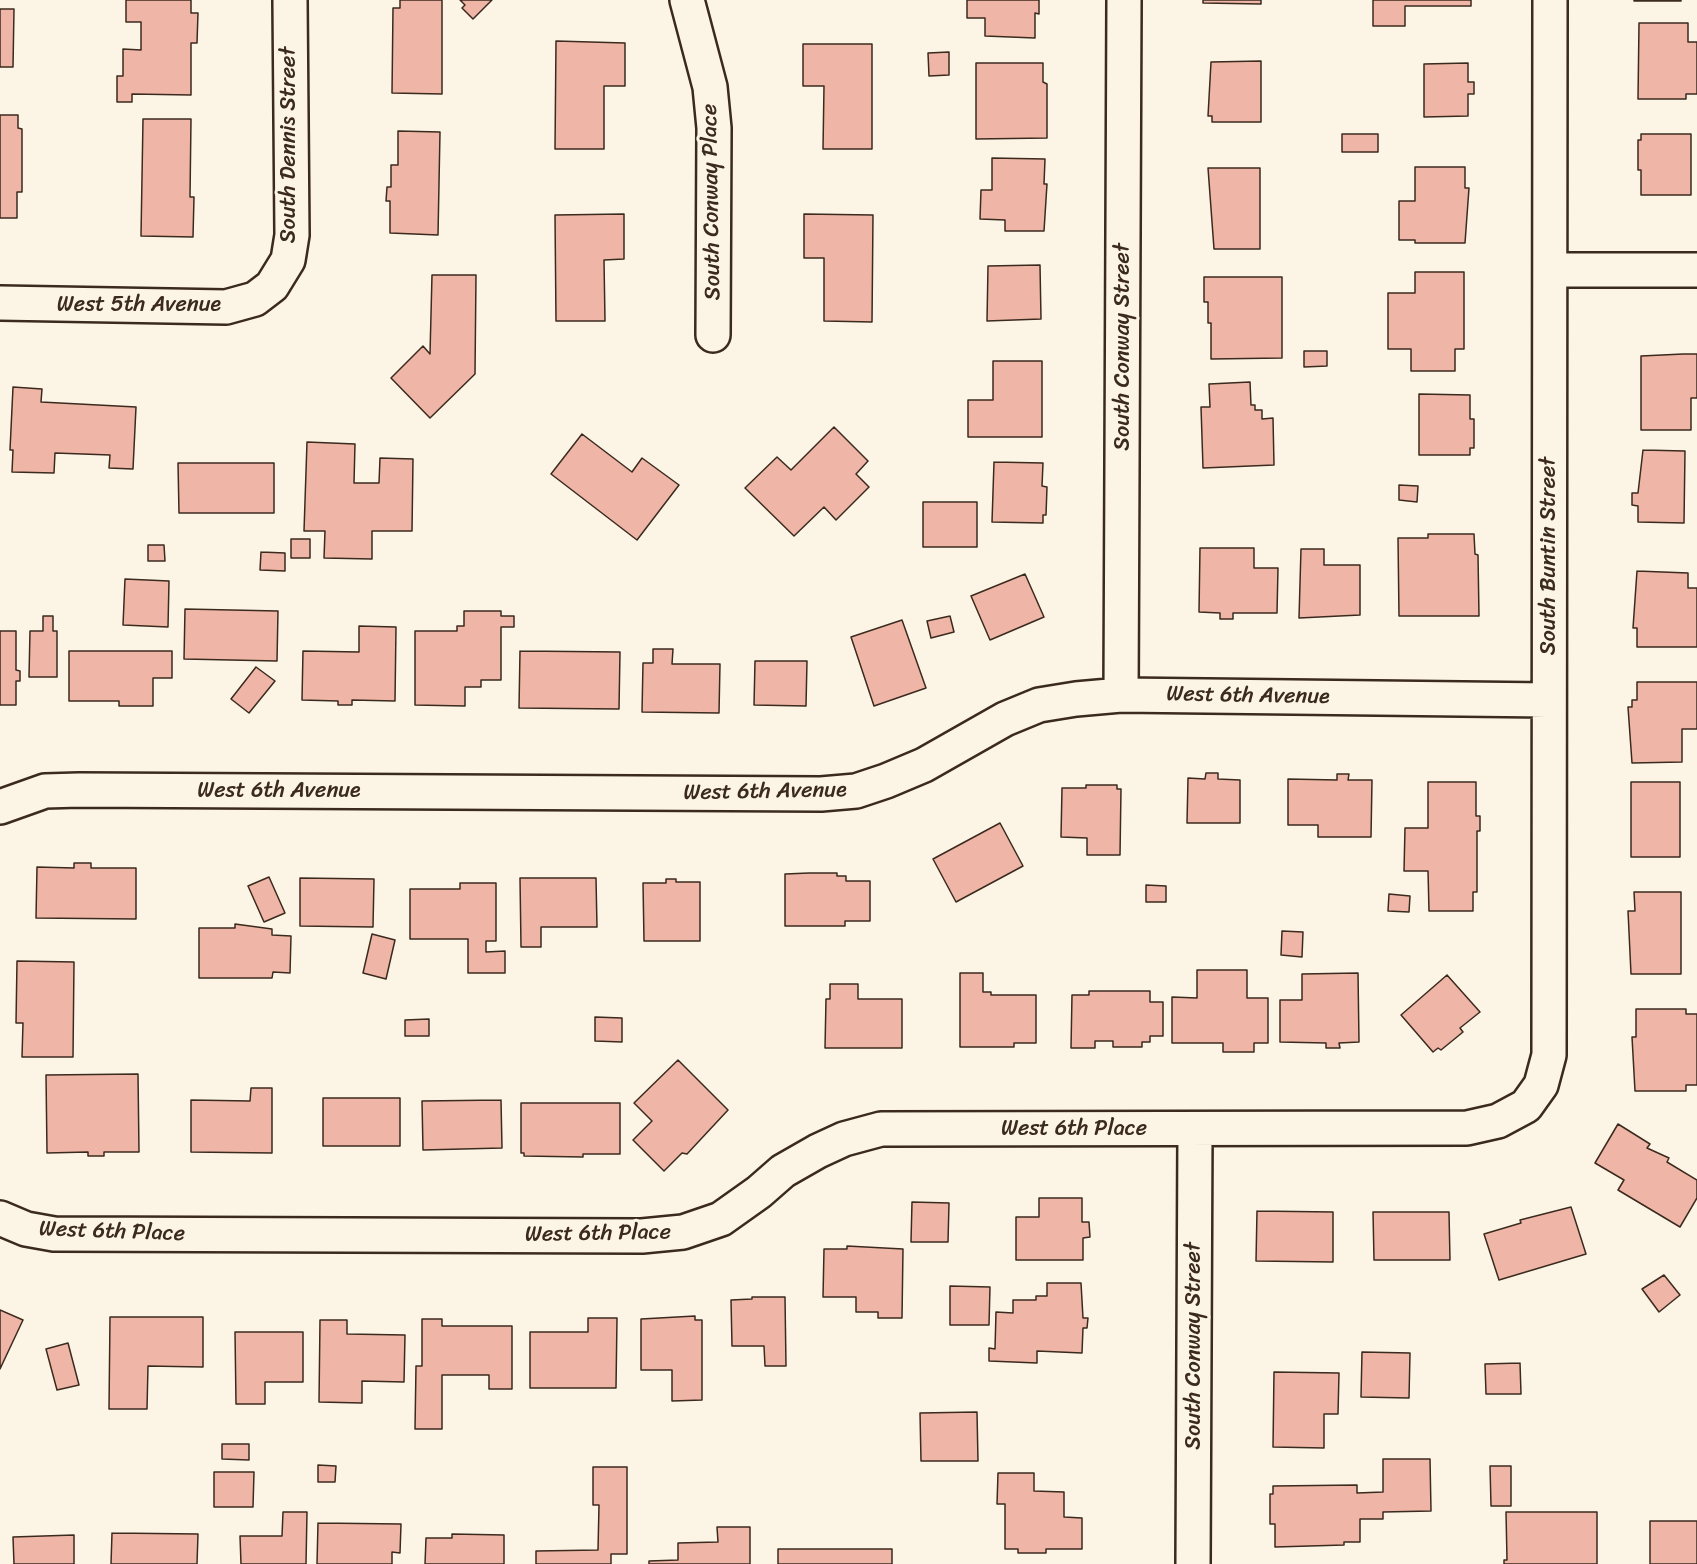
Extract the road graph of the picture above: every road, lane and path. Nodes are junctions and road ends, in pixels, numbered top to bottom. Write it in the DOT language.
graph roads {
  1 [pos="290,0"];
  2 [pos="687,0"];
  3 [pos="1124,0"];
  4 [pos="1550,0"];
  5 [pos="1550,270"];
  6 [pos="1697,270"];
  7 [pos="272,286"];
  8 [pos="0,303"];
  9 [pos="713,335"];
  10 [pos="1121,695"];
  11 [pos="1548,700"];
  12 [pos="0,807"];
  13 [pos="1526,1106"];
  14 [pos="1195,1129"];
  15 [pos="0,1218"];
  16 [pos="1193,1564"];
  1 -- 7 [label="street, South Dennis Street"];
  2 -- 9 [label="street, South Conway Place"];
  3 -- 10 [label="street, South Conway Street"];
  4 -- 5 [label="street, South Buntin Street"];
  5 -- 6 [label="street"];
  5 -- 11 [label="street, South Buntin Street"];
  7 -- 8 [label="street, West 5th Avenue"];
  10 -- 11 [label="street, West 6th Avenue"];
  10 -- 12 [label="street, West 6th Avenue"];
  11 -- 13 [label="street, South Buntin Street"];
  13 -- 14 [label="street, West 6th Place"];
  14 -- 15 [label="street, West 6th Place"];
  14 -- 16 [label="street, South Conway Street"];
}
